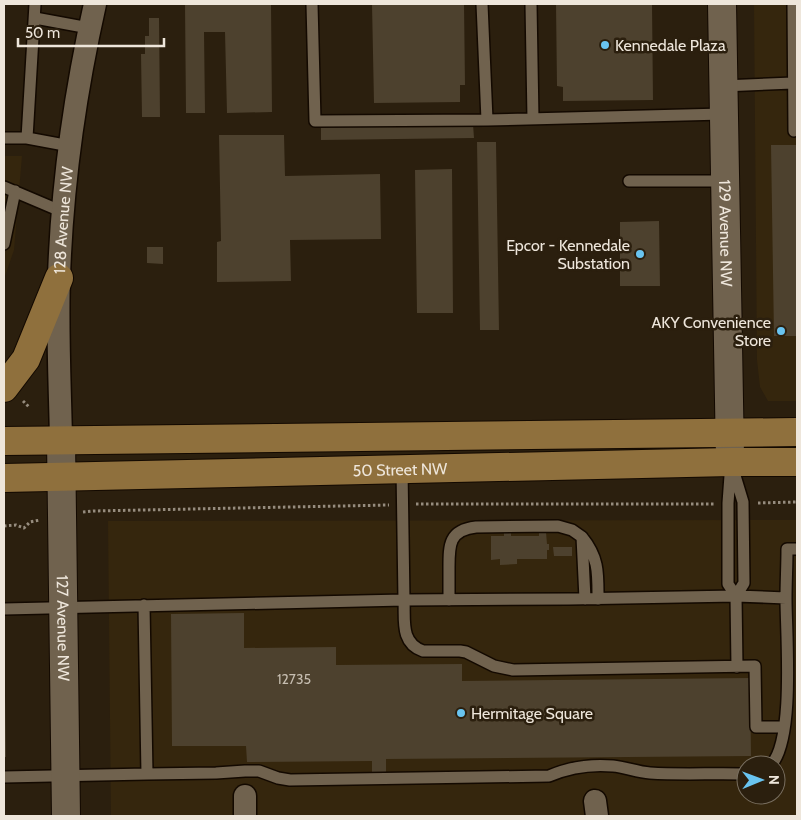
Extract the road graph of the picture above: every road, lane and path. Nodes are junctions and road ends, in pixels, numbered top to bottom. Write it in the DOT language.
graph roads {
  1 [pos="35,4"];
  2 [pos="95,4"];
  3 [pos="312,4"];
  4 [pos="482,4"];
  5 [pos="531,4"];
  6 [pos="722,4"];
  7 [pos="793,4"];
  8 [pos="35,18"];
  9 [pos="89,28"];
  10 [pos="794,83"];
  11 [pos="723,86"];
  12 [pos="724,114"];
  13 [pos="533,119"];
  14 [pos="486,120"];
  15 [pos="794,131"];
  16 [pos="4,138"];
  17 [pos="27,138"];
  18 [pos="70,146"];
  19 [pos="629,181"];
  20 [pos="725,181"];
  21 [pos="9,189"];
  22 [pos="63,212"];
  23 [pos="4,244"];
  24 [pos="59,278"];
  25 [pos="4,388"];
  26 [pos="797,432"];
  27 [pos="729,433"];
  28 [pos="61,440"];
  29 [pos="4,441"];
  30 [pos="730,462"];
  31 [pos="797,462"];
  32 [pos="402,469"];
  33 [pos="61,476"];
  34 [pos="4,478"];
  35 [pos="743,502"];
  36 [pos="797,502"];
  37 [pos="728,503"];
  38 [pos="404,504"];
  39 [pos="93,511"];
  40 [pos="30,522"];
  41 [pos="4,526"];
  42 [pos="582,537"];
  43 [pos="797,549"];
  44 [pos="736,596"];
  45 [pos="786,598"];
  46 [pos="585,599"];
  47 [pos="598,599"];
  48 [pos="404,600"];
  49 [pos="449,600"];
  50 [pos="144,605"];
  51 [pos="64,607"];
  52 [pos="4,609"];
  53 [pos="737,667"];
  54 [pos="793,690"];
  55 [pos="784,728"];
  56 [pos="777,755"];
  57 [pos="147,774"];
  58 [pos="736,774"];
  59 [pos="66,776"];
  60 [pos="4,777"];
  61 [pos="66,816"];
  1 -- 8 [label="lane"];
  2 -- 9 [label="street, 128 Avenue NW"];
  3 -- 14 [label="lane"];
  4 -- 14 [label="lane"];
  5 -- 13 [label="lane"];
  6 -- 11 [label="street, 129 Avenue NW"];
  7 -- 10 [label="lane"];
  8 -- 9 [label="lane"];
  8 -- 17 [label="lane"];
  9 -- 18 [label="street, 128 Avenue NW"];
  10 -- 11 [label="lane"];
  10 -- 15 [label="lane"];
  11 -- 12 [label="street, 129 Avenue NW"];
  12 -- 13 [label="lane"];
  12 -- 20 [label="street, 129 Avenue NW"];
  13 -- 14 [label="lane"];
  16 -- 17 [label="lane"];
  17 -- 18 [label="lane"];
  18 -- 22 [label="street, 128 Avenue NW"];
  19 -- 20 [label="lane"];
  20 -- 27 [label="street, 129 Avenue NW"];
  21 -- 22 [label="lane"];
  21 -- 23 [label="lane"];
  22 -- 24 [label="street, 128 Avenue NW"];
  24 -- 25 [label="main road"];
  24 -- 28 [label="street, 128 Avenue NW"];
  26 -- 27 [label="main road, 50 Street NW"];
  27 -- 28 [label="main road, 50 Street NW"];
  27 -- 30 [label="street, 129 Avenue NW"];
  28 -- 29 [label="main road, 50 Street NW"];
  28 -- 33 [label="street, 127 Avenue NW"];
  30 -- 31 [label="main road, 50 Street NW"];
  30 -- 32 [label="main road, 50 Street NW"];
  30 -- 35 [label="lane"];
  30 -- 37 [label="lane"];
  32 -- 33 [label="main road, 50 Street NW"];
  32 -- 38 [label="lane"];
  33 -- 34 [label="main road, 50 Street NW"];
  33 -- 51 [label="street, 127 Avenue NW"];
  35 -- 36 [label="path"];
  35 -- 44 [label="lane"];
  37 -- 38 [label="path"];
  37 -- 44 [label="lane"];
  38 -- 39 [label="path"];
  38 -- 48 [label="lane"];
  40 -- 41 [label="path"];
  42 -- 46 [label="lane"];
  42 -- 47 [label="lane"];
  42 -- 49 [label="lane"];
  43 -- 45 [label="lane"];
  44 -- 45 [label="lane"];
  44 -- 47 [label="lane"];
  44 -- 53 [label="lane"];
  45 -- 54 [label="lane"];
  46 -- 47 [label="lane"];
  46 -- 49 [label="lane"];
  48 -- 49 [label="lane"];
  48 -- 50 [label="lane"];
  48 -- 53 [label="lane"];
  50 -- 51 [label="lane"];
  50 -- 57 [label="lane"];
  51 -- 52 [label="lane"];
  51 -- 59 [label="street, 127 Avenue NW"];
  53 -- 55 [label="lane"];
  54 -- 55 [label="lane"];
  55 -- 56 [label="lane"];
  57 -- 58 [label="lane"];
  57 -- 59 [label="lane"];
  59 -- 60 [label="lane"];
  59 -- 61 [label="street, 127 Avenue NW"];
}
